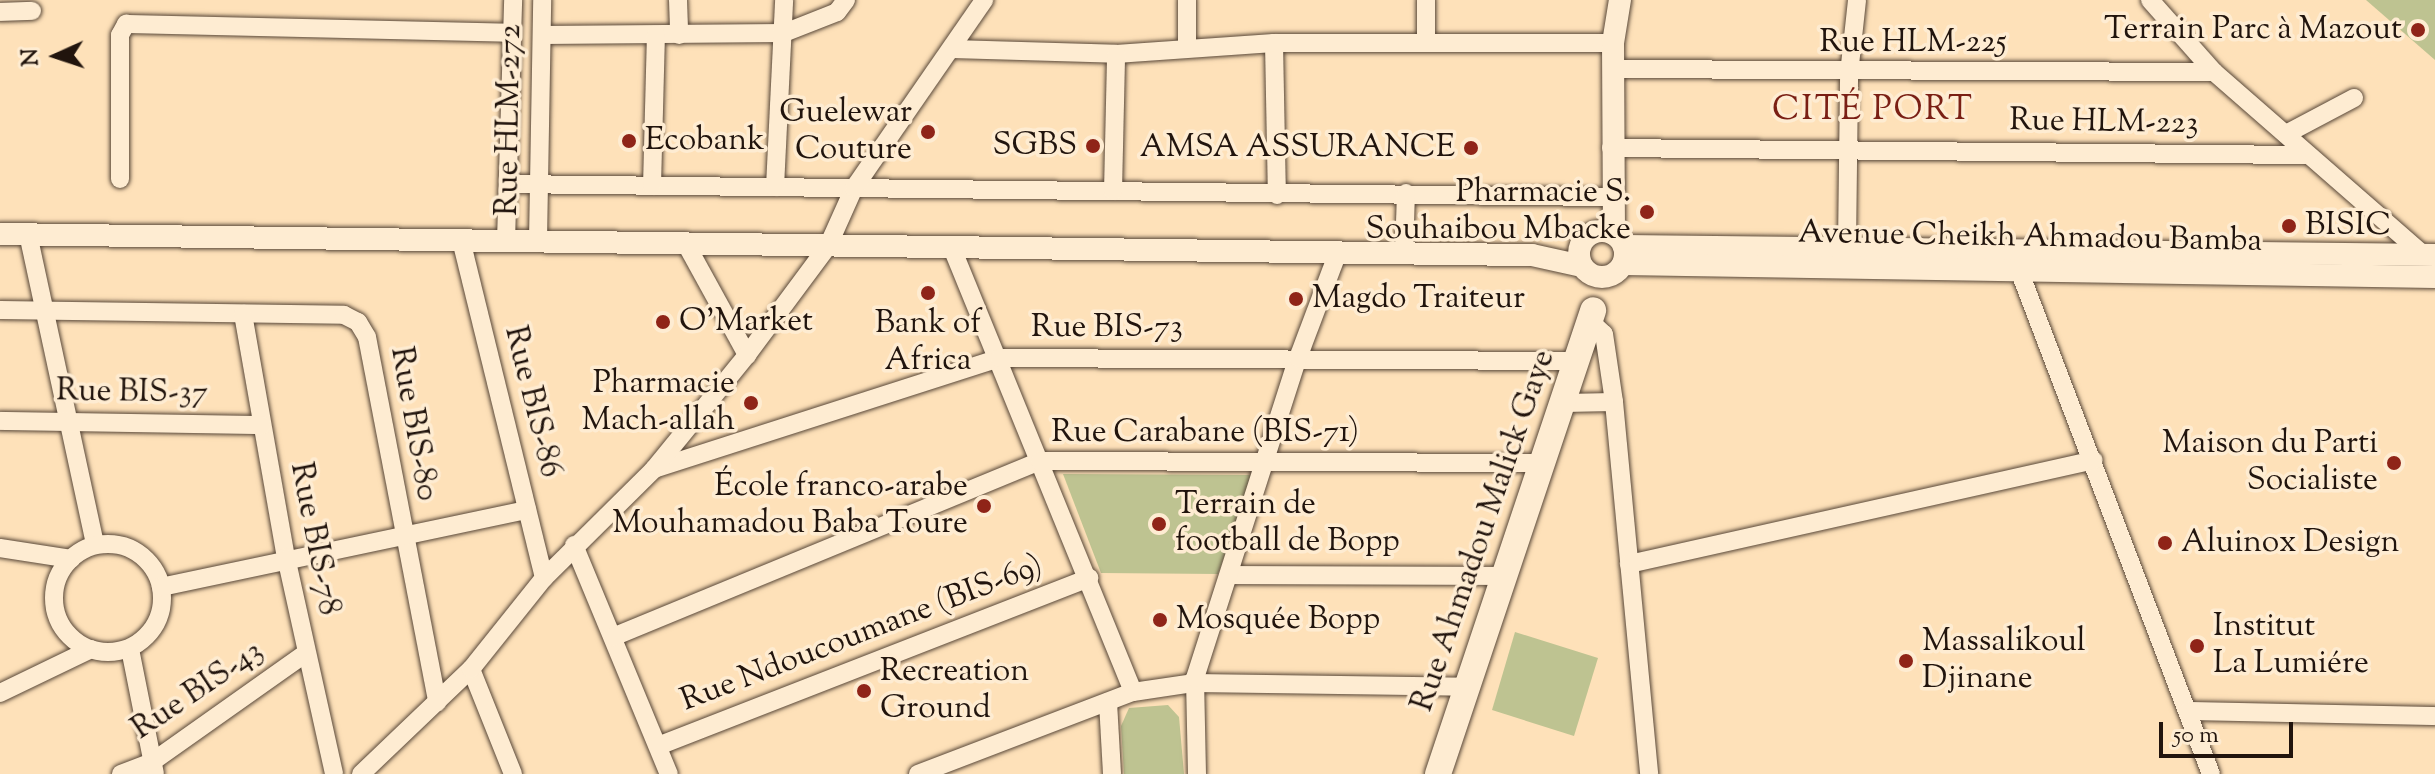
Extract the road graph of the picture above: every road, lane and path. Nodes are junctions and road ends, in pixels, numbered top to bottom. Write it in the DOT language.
graph roads {
  1 [pos="513,0"];
  2 [pos="542,0"];
  3 [pos="678,0"];
  4 [pos="784,0"];
  5 [pos="846,0"];
  6 [pos="984,0"];
  7 [pos="1187,0"];
  8 [pos="1426,0"];
  9 [pos="1620,0"];
  10 [pos="1857,0"];
  11 [pos="2150,0"];
  12 [pos="32,11"];
  13 [pos="0,12"];
  14 [pos="512,33"];
  15 [pos="784,33"];
  16 [pos="542,35"];
  17 [pos="656,35"];
  18 [pos="679,35"];
  19 [pos="1426,40"];
  20 [pos="1274,43"];
  21 [pos="1613,43"];
  22 [pos="1187,48"];
  23 [pos="952,49"];
  24 [pos="1116,54"];
  25 [pos="1613,69"];
  26 [pos="2214,72"];
  27 [pos="1849,74"];
  28 [pos="2354,98"];
  29 [pos="2286,134"];
  30 [pos="1611,148"];
  31 [pos="1848,151"];
  32 [pos="2308,155"];
  33 [pos="120,179"];
  34 [pos="509,184"];
  35 [pos="539,184"];
  36 [pos="652,186"];
  37 [pos="775,187"];
  38 [pos="854,188"];
  39 [pos="1113,191"];
  40 [pos="1406,193"];
  41 [pos="1277,195"];
  42 [pos="1611,201"];
  43 [pos="0,234"];
  44 [pos="28,234"];
  45 [pos="461,240"];
  46 [pos="506,241"];
  47 [pos="538,241"];
  48 [pos="686,244"];
  49 [pos="828,246"];
  50 [pos="1847,246"];
  51 [pos="952,248"];
  52 [pos="1615,250"];
  53 [pos="1338,252"];
  54 [pos="1404,253"];
  55 [pos="2430,255"];
  56 [pos="1583,261"];
  57 [pos="2019,270"];
  58 [pos="2435,277"];
  59 [pos="0,310"];
  60 [pos="46,311"];
  61 [pos="243,314"];
  62 [pos="1592,315"];
  63 [pos="747,355"];
  64 [pos="1000,358"];
  65 [pos="1298,358"];
  66 [pos="1577,361"];
  67 [pos="1614,402"];
  68 [pos="1564,403"];
  69 [pos="0,421"];
  70 [pos="71,423"];
  71 [pos="262,425"];
  72 [pos="2094,460"];
  73 [pos="1040,461"];
  74 [pos="1264,463"];
  75 [pos="1542,463"];
  76 [pos="654,469"];
  77 [pos="527,510"];
  78 [pos="401,535"];
  79 [pos="95,545"];
  80 [pos="574,545"];
  81 [pos="0,548"];
  82 [pos="286,557"];
  83 [pos="71,559"];
  84 [pos="1629,564"];
  85 [pos="1229,575"];
  86 [pos="1505,576"];
  87 [pos="544,578"];
  88 [pos="1089,578"];
  89 [pos="161,587"];
  90 [pos="613,637"];
  91 [pos="91,649"];
  92 [pos="130,649"];
  93 [pos="306,653"];
  94 [pos="471,669"];
  95 [pos="1194,683"];
  96 [pos="1467,687"];
  97 [pos="1133,692"];
  98 [pos="0,693"];
  99 [pos="437,702"];
  100 [pos="1108,702"];
  101 [pos="2188,711"];
  102 [pos="2435,716"];
  103 [pos="658,746"];
  104 [pos="383,766"];
  105 [pos="154,768"];
  106 [pos="121,774"];
  107 [pos="334,774"];
  108 [pos="361,774"];
  109 [pos="513,774"];
  110 [pos="669,774"];
  111 [pos="918,774"];
  112 [pos="1112,774"];
  113 [pos="1197,774"];
  114 [pos="1438,774"];
  115 [pos="1649,774"];
  116 [pos="2211,774"];
  1 -- 14 [label="street, Rue HLM-272"];
  2 -- 16 [label="street, Rue HLM-272"];
  3 -- 18 [label="street"];
  4 -- 15 [label="street"];
  5 -- 15 [label="street"];
  6 -- 23 [label="street"];
  7 -- 22 [label="street"];
  8 -- 19 [label="street"];
  9 -- 21 [label="street, Rue Ahmadou Malick Gaye"];
  10 -- 27 [label="street"];
  11 -- 26 [label="street"];
  12 -- 13 [label="street"];
  14 -- 33 [label="street"];
  14 -- 34 [label="street, Rue HLM-272"];
  15 -- 18 [label="street"];
  15 -- 37 [label="street"];
  16 -- 17 [label="street"];
  16 -- 35 [label="street, Rue HLM-272"];
  17 -- 18 [label="street"];
  17 -- 36 [label="street"];
  19 -- 20 [label="street"];
  19 -- 21 [label="street"];
  20 -- 22 [label="street"];
  20 -- 41 [label="street"];
  21 -- 25 [label="street, Rue Ahmadou Malick Gaye"];
  22 -- 24 [label="street"];
  23 -- 24 [label="street"];
  23 -- 38 [label="street"];
  24 -- 39 [label="street"];
  25 -- 27 [label="street, Rue HLM-225"];
  25 -- 30 [label="street, Rue Ahmadou Malick Gaye"];
  26 -- 27 [label="street, Rue HLM-225"];
  26 -- 29 [label="street"];
  27 -- 31 [label="street"];
  28 -- 29 [label="street"];
  29 -- 32 [label="street"];
  30 -- 31 [label="street, Rue HLM-223"];
  30 -- 42 [label="street, Rue Ahmadou Malick Gaye"];
  31 -- 32 [label="street, Rue HLM-223"];
  31 -- 50 [label="street"];
  32 -- 55 [label="street"];
  34 -- 35 [label="street"];
  34 -- 46 [label="street, Rue HLM-272"];
  35 -- 36 [label="street"];
  35 -- 47 [label="street, Rue HLM-272"];
  36 -- 37 [label="street"];
  37 -- 38 [label="street"];
  38 -- 39 [label="street"];
  38 -- 49 [label="street"];
  39 -- 41 [label="street"];
  40 -- 41 [label="street"];
  40 -- 42 [label="street"];
  40 -- 54 [label="street"];
  42 -- 52 [label="street, Rue Ahmadou Malick Gaye"];
  43 -- 44 [label="street"];
  44 -- 45 [label="street"];
  44 -- 60 [label="street"];
  45 -- 46 [label="street"];
  45 -- 77 [label="street, Rue BIS-86"];
  46 -- 47 [label="street"];
  47 -- 48 [label="street"];
  48 -- 49 [label="street"];
  48 -- 63 [label="street"];
  49 -- 51 [label="street"];
  49 -- 63 [label="street"];
  50 -- 52 [label="street, Avenue Cheikh Ahmadou Bamba"];
  50 -- 55 [label="street, Avenue Cheikh Ahmadou Bamba"];
  51 -- 53 [label="street"];
  51 -- 64 [label="street"];
  52 -- 56 [label="street"];
  52 -- 56 [label="street"];
  52 -- 57 [label="street, Avenue Cheikh Ahmadou Bamba"];
  52 -- 62 [label="street, Rue Ahmadou Malick Gaye"];
  53 -- 54 [label="street"];
  53 -- 65 [label="street"];
  54 -- 56 [label="street"];
  56 -- 62 [label="street, Rue Ahmadou Malick Gaye"];
  57 -- 58 [label="street, Avenue Cheikh Ahmadou Bamba"];
  57 -- 72 [label="street"];
  59 -- 60 [label="street, Rue BIS-80"];
  60 -- 61 [label="street, Rue BIS-80"];
  60 -- 70 [label="street"];
  61 -- 71 [label="street, Rue BIS-78"];
  61 -- 78 [label="street, Rue BIS-80"];
  62 -- 66 [label="main road, Rue Ahmadou Malick Gaye"];
  62 -- 67 [label="street"];
  63 -- 76 [label="street"];
  64 -- 65 [label="street, Rue BIS-73"];
  64 -- 73 [label="street"];
  64 -- 76 [label="street, Rue BIS-73"];
  65 -- 66 [label="street, Rue BIS-73"];
  65 -- 74 [label="street"];
  66 -- 68 [label="main road, Rue Ahmadou Malick Gaye"];
  67 -- 68 [label="street"];
  67 -- 84 [label="street"];
  68 -- 75 [label="main road, Rue Ahmadou Malick Gaye"];
  69 -- 70 [label="street, Rue BIS-37"];
  70 -- 71 [label="street, Rue BIS-37"];
  70 -- 79 [label="street"];
  71 -- 82 [label="street, Rue BIS-78"];
  72 -- 84 [label="street"];
  72 -- 101 [label="street"];
  73 -- 74 [label="street, Rue Carabane (BIS-71)"];
  73 -- 88 [label="street"];
  73 -- 90 [label="street, Rue Carabane (BIS-71)"];
  74 -- 75 [label="street, Rue Carabane (BIS-71)"];
  74 -- 85 [label="street"];
  75 -- 86 [label="main road, Rue Ahmadou Malick Gaye"];
  76 -- 80 [label="street"];
  77 -- 78 [label="street"];
  77 -- 87 [label="street, Rue BIS-86"];
  78 -- 82 [label="street"];
  78 -- 99 [label="street, Rue BIS-80"];
  79 -- 83 [label="street"];
  79 -- 89 [label="street"];
  80 -- 87 [label="street"];
  80 -- 90 [label="street"];
  81 -- 83 [label="street"];
  82 -- 89 [label="street"];
  82 -- 93 [label="street, Rue BIS-78"];
  83 -- 91 [label="street"];
  84 -- 115 [label="street"];
  85 -- 86 [label="street"];
  85 -- 95 [label="street"];
  86 -- 96 [label="main road, Rue Ahmadou Malick Gaye"];
  87 -- 94 [label="street"];
  88 -- 97 [label="street"];
  88 -- 103 [label="street, Rue Ndoucoumane (BIS-69)"];
  89 -- 92 [label="street"];
  90 -- 103 [label="street"];
  91 -- 92 [label="street"];
  91 -- 98 [label="street"];
  92 -- 105 [label="street"];
  93 -- 105 [label="street, Rue BIS-43"];
  93 -- 107 [label="street, Rue BIS-78"];
  94 -- 99 [label="street"];
  94 -- 109 [label="street"];
  95 -- 96 [label="street"];
  95 -- 97 [label="street"];
  95 -- 113 [label="street"];
  96 -- 114 [label="main road, Rue Ahmadou Malick Gaye"];
  97 -- 100 [label="street"];
  99 -- 104 [label="street"];
  100 -- 111 [label="street"];
  100 -- 112 [label="street"];
  101 -- 102 [label="street"];
  101 -- 116 [label="street"];
  103 -- 110 [label="street"];
  104 -- 108 [label="street"];
  105 -- 106 [label="street, Rue BIS-43"];
}
